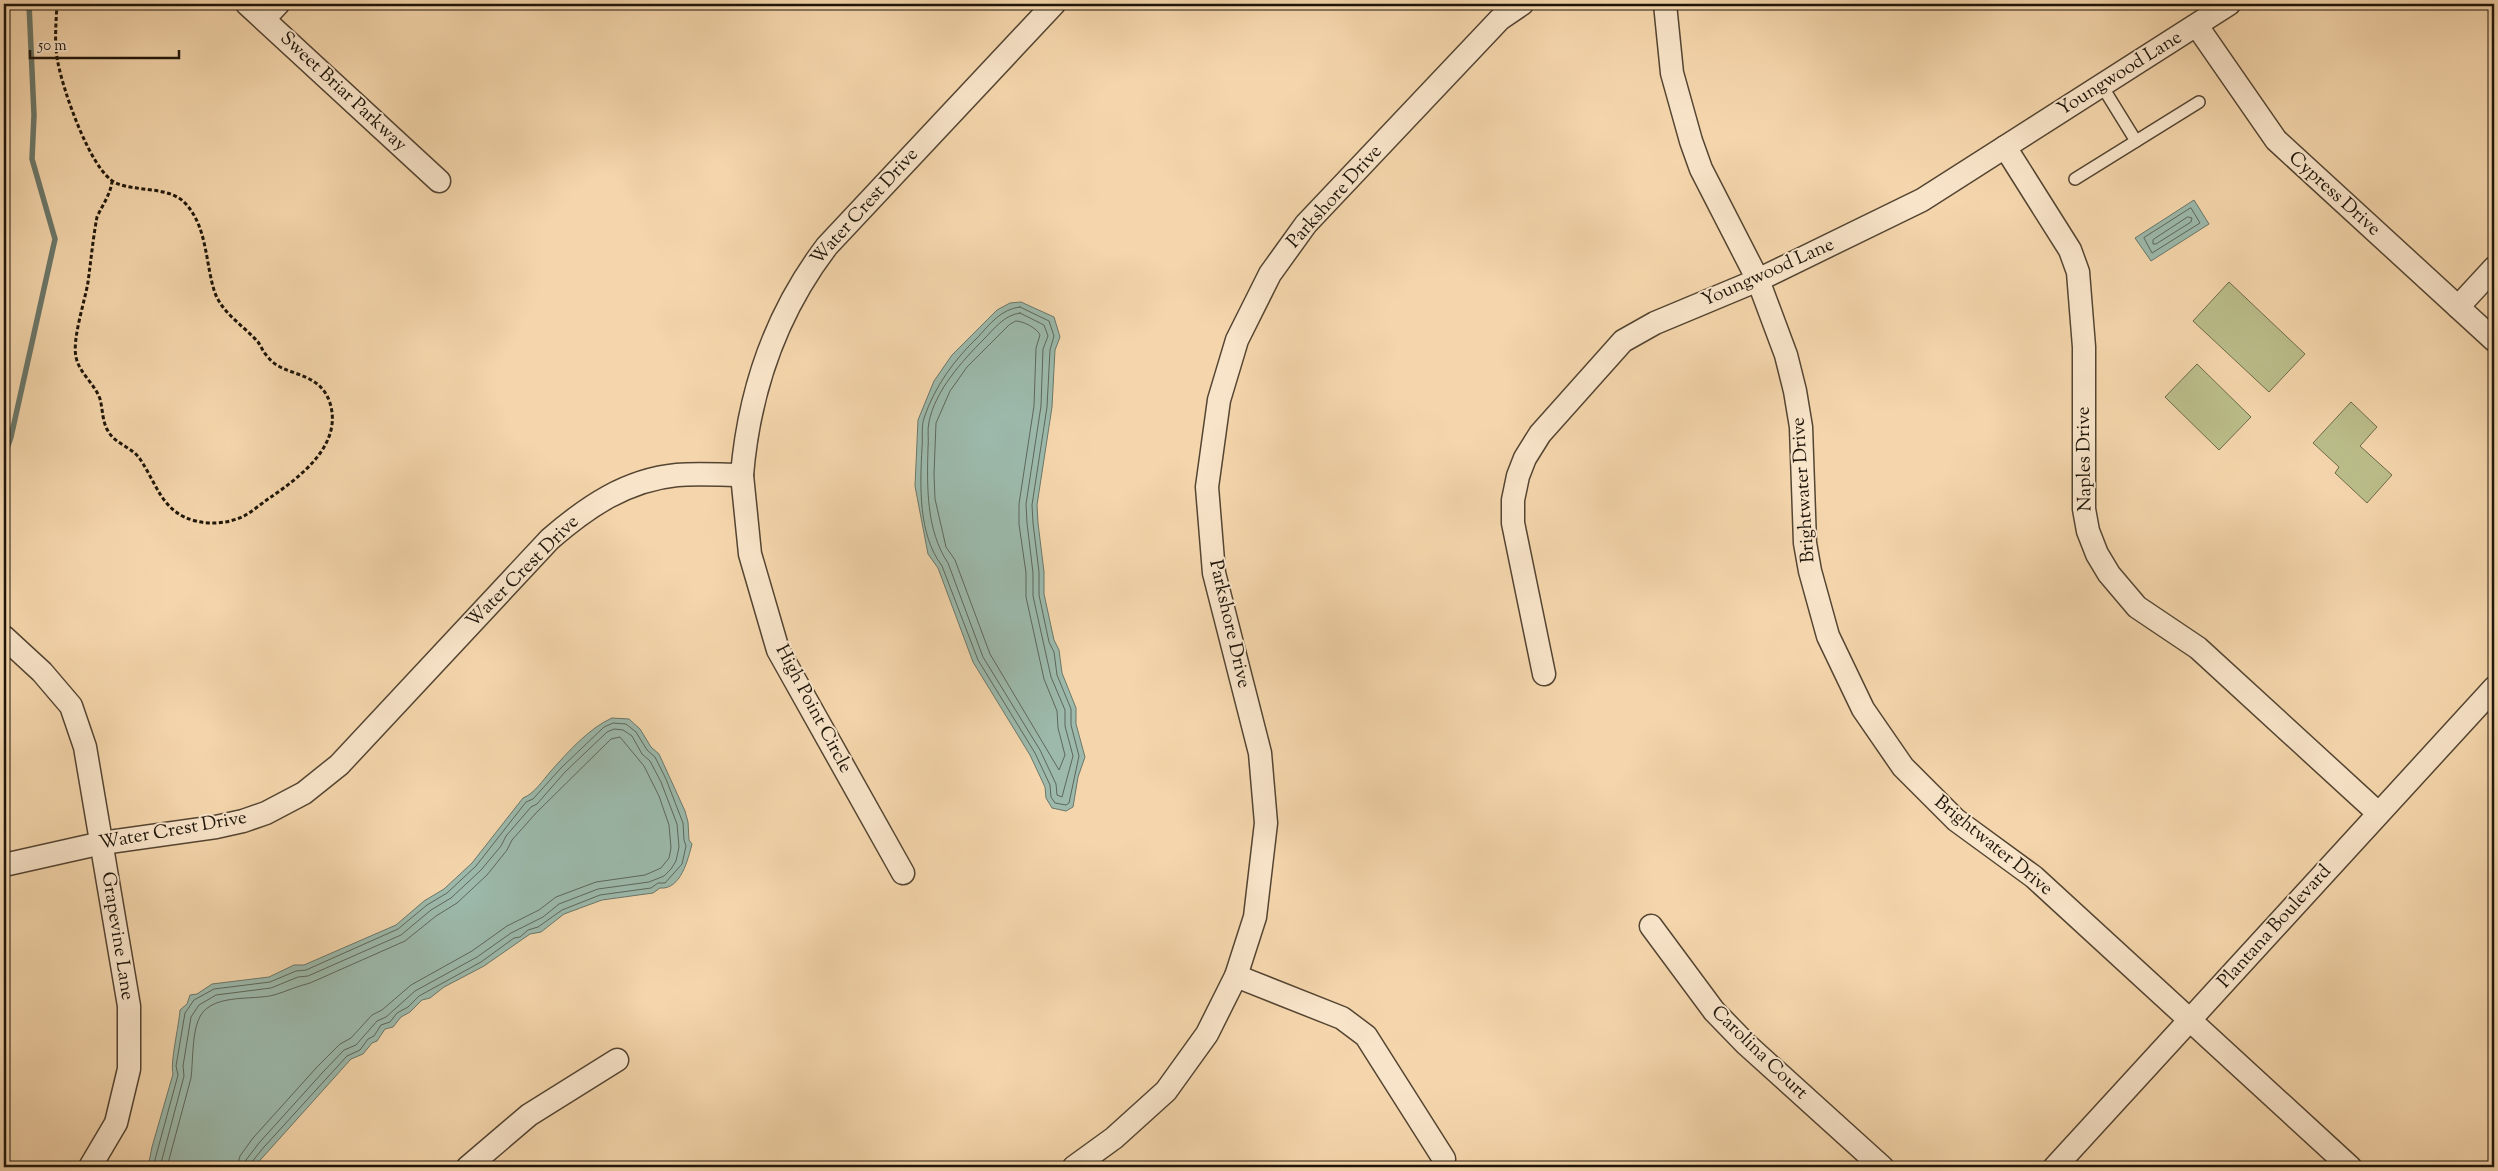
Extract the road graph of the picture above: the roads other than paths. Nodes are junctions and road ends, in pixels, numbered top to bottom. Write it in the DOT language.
graph roads {
  1 [pos="247,4"];
  2 [pos="1054,4"];
  3 [pos="1522,4"];
  4 [pos="1665,4"];
  5 [pos="2229,4"];
  6 [pos="271,11"];
  7 [pos="2197,26"];
  8 [pos="2102,86"];
  9 [pos="2199,102"];
  10 [pos="2136,141"];
  11 [pos="2005,147"];
  12 [pos="2075,179"];
  13 [pos="439,181"];
  14 [pos="2494,268"];
  15 [pos="1758,280"];
  16 [pos="2458,307"];
  17 [pos="2494,340"];
  18 [pos="742,475"];
  19 [pos="4,637"];
  20 [pos="1544,674"];
  21 [pos="2494,688"];
  22 [pos="2378,814"];
  23 [pos="102,843"];
  24 [pos="4,865"];
  25 [pos="903,872"];
  26 [pos="1651,926"];
  27 [pos="1236,976"];
  28 [pos="2190,1021"];
  29 [pos="617,1060"];
  30 [pos="1444,1159"];
  31 [pos="90,1167"];
  32 [pos="468,1167"];
  33 [pos="1074,1167"];
  34 [pos="1882,1167"];
  35 [pos="2055,1167"];
  36 [pos="2350,1167"];
  1 -- 6 [label="street, Sweet Briar Parkway"];
  2 -- 18 [label="street, Water Crest Drive"];
  3 -- 27 [label="street, Parkshore Drive"];
  4 -- 15 [label="street, Brightwater Drive"];
  5 -- 7 [label="street, Youngwood Lane"];
  6 -- 13 [label="street, Sweet Briar Parkway"];
  7 -- 8 [label="street, Youngwood Lane"];
  7 -- 16 [label="street, Cypress Drive"];
  8 -- 10 [label="lane"];
  8 -- 11 [label="street, Youngwood Lane"];
  9 -- 10 [label="lane"];
  10 -- 12 [label="lane"];
  11 -- 15 [label="street, Youngwood Lane"];
  11 -- 22 [label="street, Naples Drive"];
  14 -- 16 [label="street"];
  15 -- 20 [label="street, Youngwood Lane"];
  15 -- 28 [label="street, Brightwater Drive"];
  16 -- 17 [label="street, Cypress Drive"];
  18 -- 23 [label="street, Water Crest Drive"];
  18 -- 25 [label="street, High Point Circle"];
  19 -- 23 [label="street, Grapevine Lane"];
  21 -- 22 [label="street, Plantana Boulevard"];
  22 -- 28 [label="street, Plantana Boulevard"];
  23 -- 24 [label="street, Water Crest Drive"];
  23 -- 31 [label="street, Grapevine Lane"];
  26 -- 34 [label="street, Carolina Court"];
  27 -- 30 [label="street"];
  27 -- 33 [label="street, Parkshore Drive"];
  28 -- 35 [label="street, Plantana Boulevard"];
  28 -- 36 [label="street, Brightwater Drive"];
  29 -- 32 [label="street"];
}
